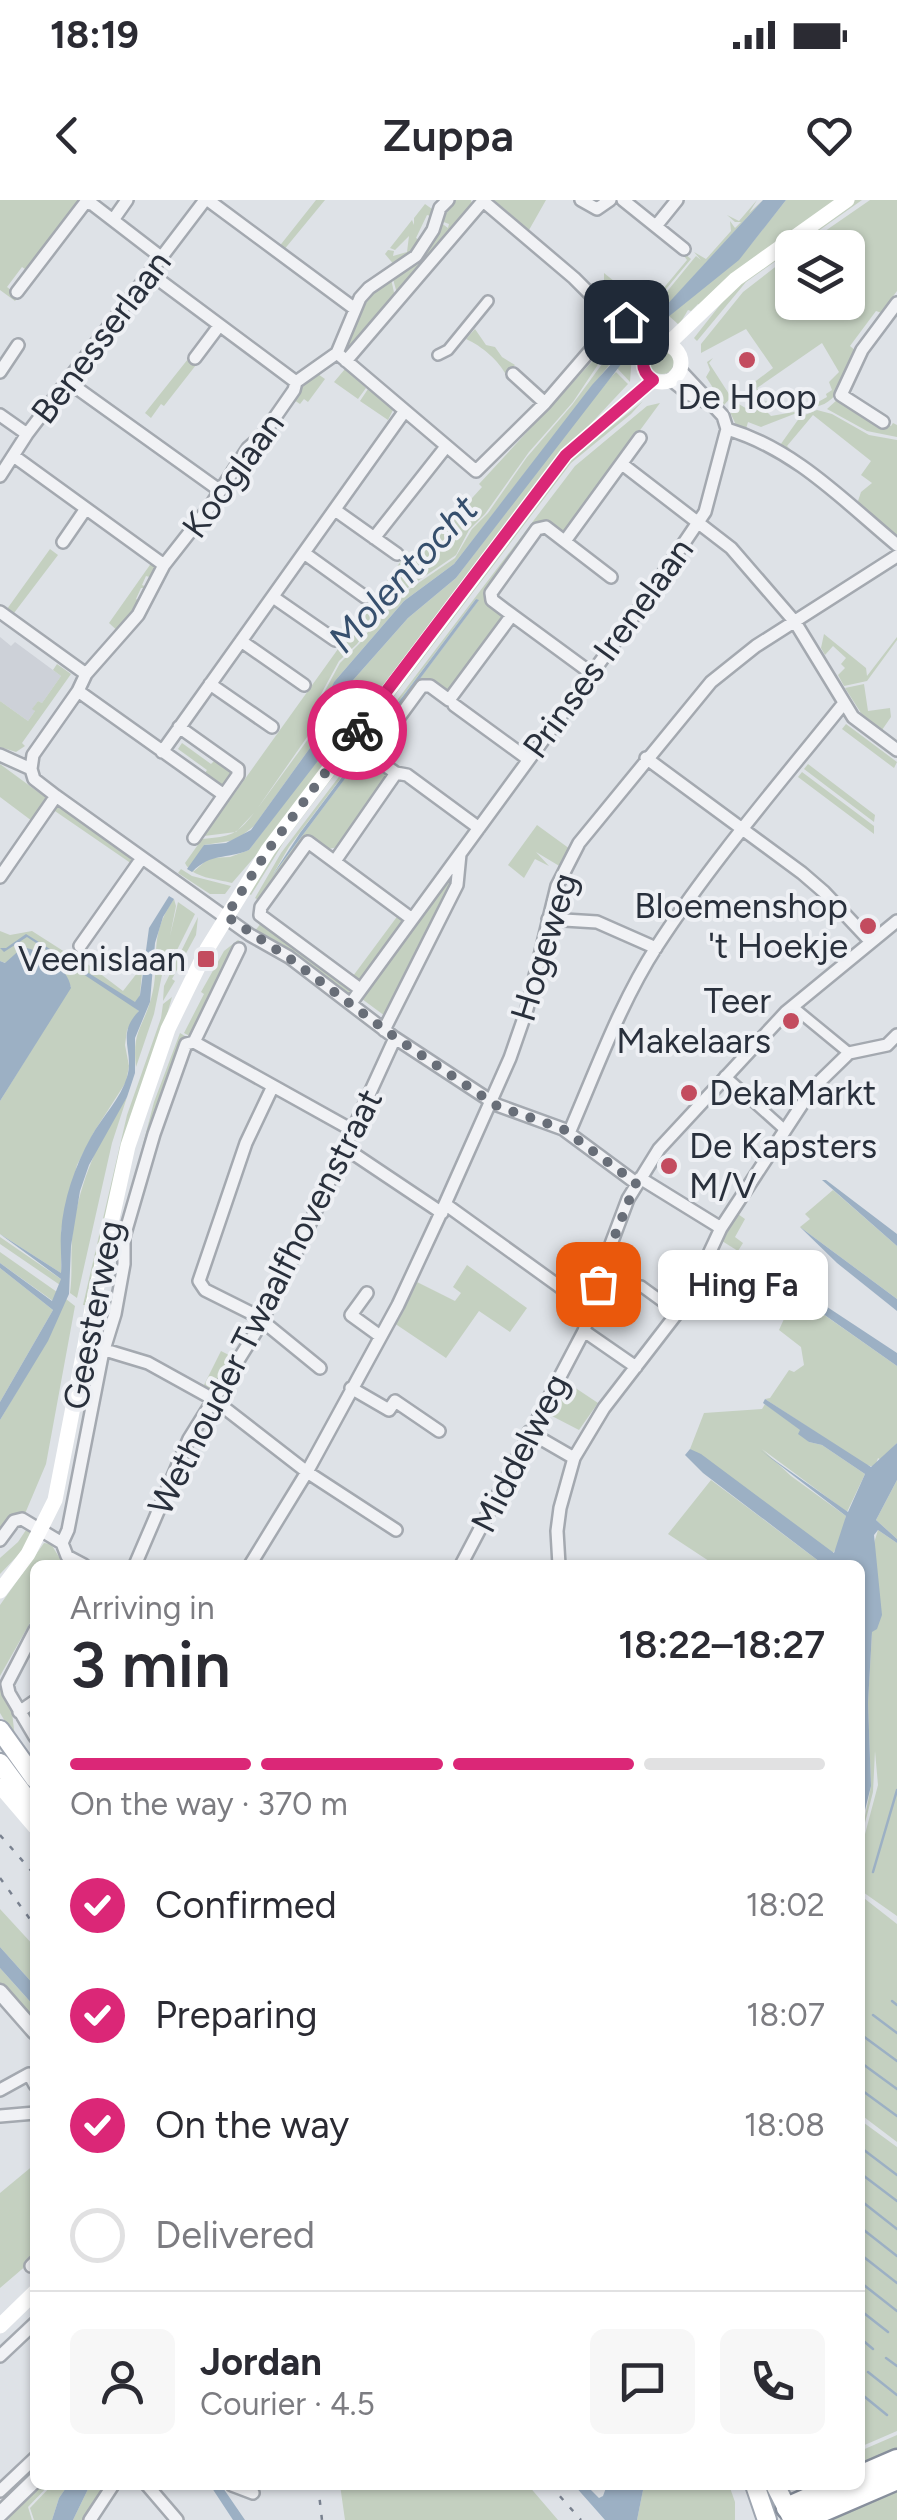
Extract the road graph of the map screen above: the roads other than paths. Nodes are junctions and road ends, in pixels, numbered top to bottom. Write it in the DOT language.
graph roads {
  1 [pos="128,200"];
  2 [pos="207,200"];
  3 [pos="429,200"];
  4 [pos="483,200"];
  5 [pos="581,200"];
  6 [pos="610,200"];
  7 [pos="623,200"];
  8 [pos="677,200"];
  9 [pos="848,200"];
  10 [pos="444,204"];
  11 [pos="113,220"];
  12 [pos="656,226"];
  13 [pos="684,249"];
  14 [pos="161,258"];
  15 [pos="150,274"];
  16 [pos="18,292"];
  17 [pos="488,301"];
  18 [pos="897,304"];
  19 [pos="355,310"];
  20 [pos="219,326"];
  21 [pos="595,345"];
  22 [pos="18,346"];
  23 [pos="438,354"];
  24 [pos="342,357"];
  25 [pos="195,358"];
  26 [pos="657,358"];
  27 [pos="0,372"];
  28 [pos="513,374"];
  29 [pos="676,375"];
  30 [pos="67,381"];
  31 [pos="296,382"];
  32 [pos="544,403"];
  33 [pos="404,412"];
  34 [pos="0,415"];
  35 [pos="883,422"];
  36 [pos="728,429"];
  37 [pos="28,434"];
  38 [pos="640,438"];
  39 [pos="445,448"];
  40 [pos="14,457"];
  41 [pos="622,464"];
  42 [pos="0,476"];
  43 [pos="219,490"];
  44 [pos="86,510"];
  45 [pos="335,510"];
  46 [pos="698,522"];
  47 [pos="374,538"];
  48 [pos="565,541"];
  49 [pos="63,542"];
  50 [pos="897,546"];
  51 [pos="304,553"];
  52 [pos="397,554"];
  53 [pos="897,556"];
  54 [pos="164,565"];
  55 [pos="610,578"];
  56 [pos="365,596"];
  57 [pos="273,597"];
  58 [pos="0,612"];
  59 [pos="512,616"];
  60 [pos="795,622"];
  61 [pos="335,640"];
  62 [pos="242,641"];
  63 [pos="590,673"];
  64 [pos="86,674"];
  65 [pos="210,684"];
  66 [pos="304,684"];
  67 [pos="78,691"];
  68 [pos="452,703"];
  69 [pos="844,703"];
  70 [pos="179,727"];
  71 [pos="272,727"];
  72 [pos="897,750"];
  73 [pos="162,752"];
  74 [pos="0,755"];
  75 [pos="646,758"];
  76 [pos="528,759"];
  77 [pos="31,769"];
  78 [pos="396,774"];
  79 [pos="224,795"];
  80 [pos="56,796"];
  81 [pos="479,828"];
  82 [pos="743,830"];
  83 [pos="194,838"];
  84 [pos="460,854"];
  85 [pos="142,858"];
  86 [pos="335,861"];
  87 [pos="0,877"];
  88 [pos="222,914"];
  89 [pos="412,919"];
  90 [pos="548,919"];
  91 [pos="895,925"];
  92 [pos="870,942"];
  93 [pos="80,946"];
  94 [pos="656,948"];
  95 [pos="239,949"];
  96 [pos="360,989"];
  97 [pos="351,1003"];
  98 [pos="793,1007"];
  99 [pos="384,1030"];
  100 [pos="897,1035"];
  101 [pos="396,1038"];
  102 [pos="192,1042"];
  103 [pos="849,1053"];
  104 [pos="725,1076"];
  105 [pos="273,1086"];
  106 [pos="490,1101"];
  107 [pos="352,1130"];
  108 [pos="784,1130"];
  109 [pos="569,1133"];
  110 [pos="346,1148"];
  111 [pos="638,1181"];
  112 [pos="443,1209"];
  113 [pos="722,1228"];
  114 [pos="641,1286"];
  115 [pos="366,1293"];
  116 [pos="592,1310"];
  117 [pos="678,1313"];
  118 [pos="261,1321"];
  119 [pos="584,1331"];
  120 [pos="380,1336"];
  121 [pos="105,1350"];
  122 [pos="636,1367"];
  123 [pos="320,1368"];
  124 [pos="351,1388"];
  125 [pos="212,1400"];
  126 [pos="438,1430"];
  127 [pos="530,1432"];
  128 [pos="574,1458"];
  129 [pos="307,1472"];
  130 [pos="42,1530"];
  131 [pos="396,1530"];
  132 [pos="0,1540"];
  133 [pos="62,1543"];
  134 [pos="73,1560"];
  135 [pos="137,1560"];
  136 [pos="254,1560"];
  137 [pos="464,1560"];
  138 [pos="559,1560"];
  139 [pos="0,1591"];
  140 [pos="30,1640"];
  141 [pos="30,1704"];
  142 [pos="19,1712"];
  143 [pos="30,1728"];
  144 [pos="0,1730"];
  145 [pos="0,1763"];
  146 [pos="30,1772"];
  147 [pos="0,1786"];
  148 [pos="0,1794"];
  149 [pos="30,1803"];
  150 [pos="30,1824"];
  151 [pos="30,1825"];
  152 [pos="0,1992"];
  153 [pos="30,2026"];
  154 [pos="30,2076"];
  155 [pos="1,2086"];
  156 [pos="30,2113"];
  157 [pos="0,2116"];
  158 [pos="30,2296"];
  159 [pos="0,2326"];
  160 [pos="30,2327"];
  161 [pos="0,2356"];
  162 [pos="897,2460"];
  163 [pos="30,2463"];
  164 [pos="865,2474"];
  165 [pos="897,2480"];
  166 [pos="30,2485"];
  167 [pos="110,2490"];
  168 [pos="151,2490"];
  169 [pos="245,2490"];
  170 [pos="760,2490"];
  171 [pos="777,2490"];
  172 [pos="831,2490"];
  173 [pos="0,2491"];
  174 [pos="253,2493"];
  175 [pos="0,2514"];
  176 [pos="785,2518"];
  177 [pos="90,2520"];
  178 [pos="177,2520"];
  1 -- 11 [label="street, Benesserlaan"];
  2 -- 14 [label="street, Benesserlaan"];
  2 -- 19 [label="street"];
  3 -- 10 [label="street"];
  4 -- 24 [label="street, Kooglaan"];
  4 -- 26 [label="street"];
  5 -- 6 [label="street"];
  7 -- 12 [label="street"];
  8 -- 12 [label="street"];
  9 -- 26 [label="main road, Geesterweg"];
  10 -- 19 [label="street"];
  11 -- 14 [label="street"];
  11 -- 16 [label="street"];
  12 -- 13 [label="street"];
  14 -- 15 [label="street, Benesserlaan"];
  15 -- 20 [label="street"];
  15 -- 30 [label="street, Benesserlaan"];
  17 -- 23 [label="street"];
  18 -- 35 [label="street"];
  19 -- 24 [label="street"];
  20 -- 25 [label="street"];
  20 -- 31 [label="street"];
  21 -- 32 [label="street"];
  22 -- 27 [label="street, Benesserlaan"];
  24 -- 31 [label="street, Kooglaan"];
  24 -- 33 [label="street"];
  26 -- 29 [label="main road"];
  26 -- 29 [label="main road"];
  26 -- 88 [label="main road, Geesterweg"];
  28 -- 32 [label="street"];
  29 -- 36 [label="street"];
  30 -- 37 [label="street, Benesserlaan"];
  30 -- 43 [label="street"];
  31 -- 43 [label="street, Kooglaan"];
  32 -- 39 [label="street"];
  33 -- 39 [label="street"];
  33 -- 45 [label="street"];
  34 -- 37 [label="street"];
  36 -- 46 [label="street, Prinses Irenelaan"];
  36 -- 50 [label="street"];
  37 -- 40 [label="street, Benesserlaan"];
  38 -- 41 [label="street"];
  39 -- 47 [label="street"];
  40 -- 42 [label="street, Benesserlaan"];
  40 -- 44 [label="street"];
  41 -- 46 [label="street"];
  41 -- 48 [label="street"];
  43 -- 54 [label="street, Kooglaan"];
  44 -- 49 [label="street"];
  44 -- 54 [label="street"];
  45 -- 47 [label="street"];
  45 -- 51 [label="street"];
  46 -- 60 [label="street"];
  46 -- 63 [label="street, Prinses Irenelaan"];
  47 -- 52 [label="street"];
  48 -- 55 [label="street"];
  48 -- 59 [label="street"];
  51 -- 56 [label="street"];
  51 -- 57 [label="street"];
  53 -- 60 [label="street, Hogeweg"];
  54 -- 64 [label="street, Kooglaan"];
  57 -- 61 [label="street"];
  57 -- 62 [label="street"];
  58 -- 64 [label="street"];
  59 -- 63 [label="street"];
  59 -- 68 [label="street"];
  60 -- 69 [label="street"];
  60 -- 75 [label="street, Hogeweg"];
  62 -- 65 [label="street"];
  62 -- 66 [label="street"];
  63 -- 76 [label="street, Prinses Irenelaan"];
  64 -- 67 [label="street, Kooglaan"];
  65 -- 70 [label="street"];
  65 -- 71 [label="street"];
  67 -- 73 [label="street"];
  67 -- 77 [label="street, Kooglaan"];
  68 -- 76 [label="street"];
  68 -- 78 [label="street"];
  69 -- 72 [label="street"];
  69 -- 82 [label="street"];
  70 -- 73 [label="street"];
  70 -- 79 [label="street"];
  73 -- 79 [label="street"];
  74 -- 77 [label="street"];
  75 -- 82 [label="street"];
  75 -- 90 [label="street, Hogeweg"];
  76 -- 81 [label="street, Prinses Irenelaan"];
  77 -- 80 [label="street"];
  78 -- 81 [label="street"];
  78 -- 86 [label="street"];
  79 -- 83 [label="street"];
  80 -- 85 [label="street"];
  80 -- 87 [label="street"];
  81 -- 84 [label="street, Prinses Irenelaan"];
  82 -- 92 [label="street"];
  82 -- 94 [label="street"];
  84 -- 89 [label="street, Prinses Irenelaan"];
  84 -- 99 [label="street, Prinses Irenelaan"];
  85 -- 88 [label="street"];
  85 -- 93 [label="street"];
  86 -- 89 [label="street"];
  86 -- 96 [label="street"];
  88 -- 97 [label="street"];
  88 -- 130 [label="main road, Geesterweg"];
  89 -- 96 [label="street, Prinses Irenelaan"];
  90 -- 94 [label="street"];
  90 -- 106 [label="street, Hogeweg"];
  91 -- 92 [label="street, Middelweg"];
  92 -- 98 [label="street, Middelweg"];
  94 -- 109 [label="street"];
  95 -- 102 [label="street, Geesterweg"];
  96 -- 97 [label="street, Prinses Irenelaan"];
  97 -- 99 [label="street"];
  98 -- 103 [label="street"];
  98 -- 104 [label="street, Middelweg"];
  99 -- 101 [label="street"];
  100 -- 103 [label="street"];
  101 -- 106 [label="street"];
  101 -- 107 [label="street, Wethouder Twaalfhovenstraat"];
  102 -- 105 [label="street"];
  102 -- 121 [label="street, Geesterweg"];
  103 -- 108 [label="street"];
  104 -- 108 [label="street"];
  104 -- 111 [label="street, Middelweg"];
  105 -- 107 [label="street"];
  105 -- 118 [label="street"];
  106 -- 109 [label="street"];
  106 -- 112 [label="street, Hogeweg"];
  107 -- 110 [label="street, Wethouder Twaalfhovenstraat"];
  108 -- 113 [label="street"];
  109 -- 111 [label="street"];
  110 -- 112 [label="street"];
  110 -- 118 [label="street, Wethouder Twaalfhovenstraat"];
  111 -- 113 [label="street"];
  111 -- 116 [label="street, Middelweg"];
  112 -- 116 [label="street"];
  112 -- 120 [label="street, Hogeweg"];
  113 -- 117 [label="street"];
  114 -- 117 [label="street"];
  115 -- 120 [label="street"];
  116 -- 119 [label="street, Middelweg"];
  117 -- 122 [label="street"];
  118 -- 123 [label="street"];
  118 -- 125 [label="street, Wethouder Twaalfhovenstraat"];
  119 -- 122 [label="street"];
  119 -- 127 [label="street, Middelweg"];
  120 -- 124 [label="street, Hogeweg"];
  121 -- 125 [label="street"];
  121 -- 133 [label="street, Geesterweg"];
  122 -- 128 [label="street"];
  124 -- 126 [label="street"];
  124 -- 129 [label="street, Hogeweg"];
  125 -- 129 [label="street"];
  125 -- 135 [label="street, Wethouder Twaalfhovenstraat"];
  127 -- 128 [label="street"];
  127 -- 137 [label="street, Middelweg"];
  128 -- 138 [label="street"];
  129 -- 131 [label="street"];
  129 -- 136 [label="street, Hogeweg"];
  130 -- 132 [label="street"];
  130 -- 133 [label="street"];
  130 -- 139 [label="main road, Geesterweg"];
  133 -- 134 [label="street"];
  140 -- 142 [label="street"];
  141 -- 142 [label="street"];
  142 -- 143 [label="street"];
  144 -- 146 [label="main road"];
  145 -- 149 [label="main road"];
  147 -- 150 [label="main road"];
  148 -- 151 [label="main road"];
  152 -- 153 [label="street"];
  154 -- 155 [label="street"];
  156 -- 157 [label="street"];
  158 -- 159 [label="main road"];
  160 -- 161 [label="street"];
  162 -- 164 [label="highway"];
  163 -- 173 [label="street"];
  165 -- 176 [label="highway"];
  166 -- 175 [label="street"];
  167 -- 177 [label="street"];
  168 -- 178 [label="street"];
  169 -- 174 [label="street"];
  170 -- 176 [label="main road"];
  171 -- 176 [label="main road"];
  172 -- 176 [label="highway"];
}
